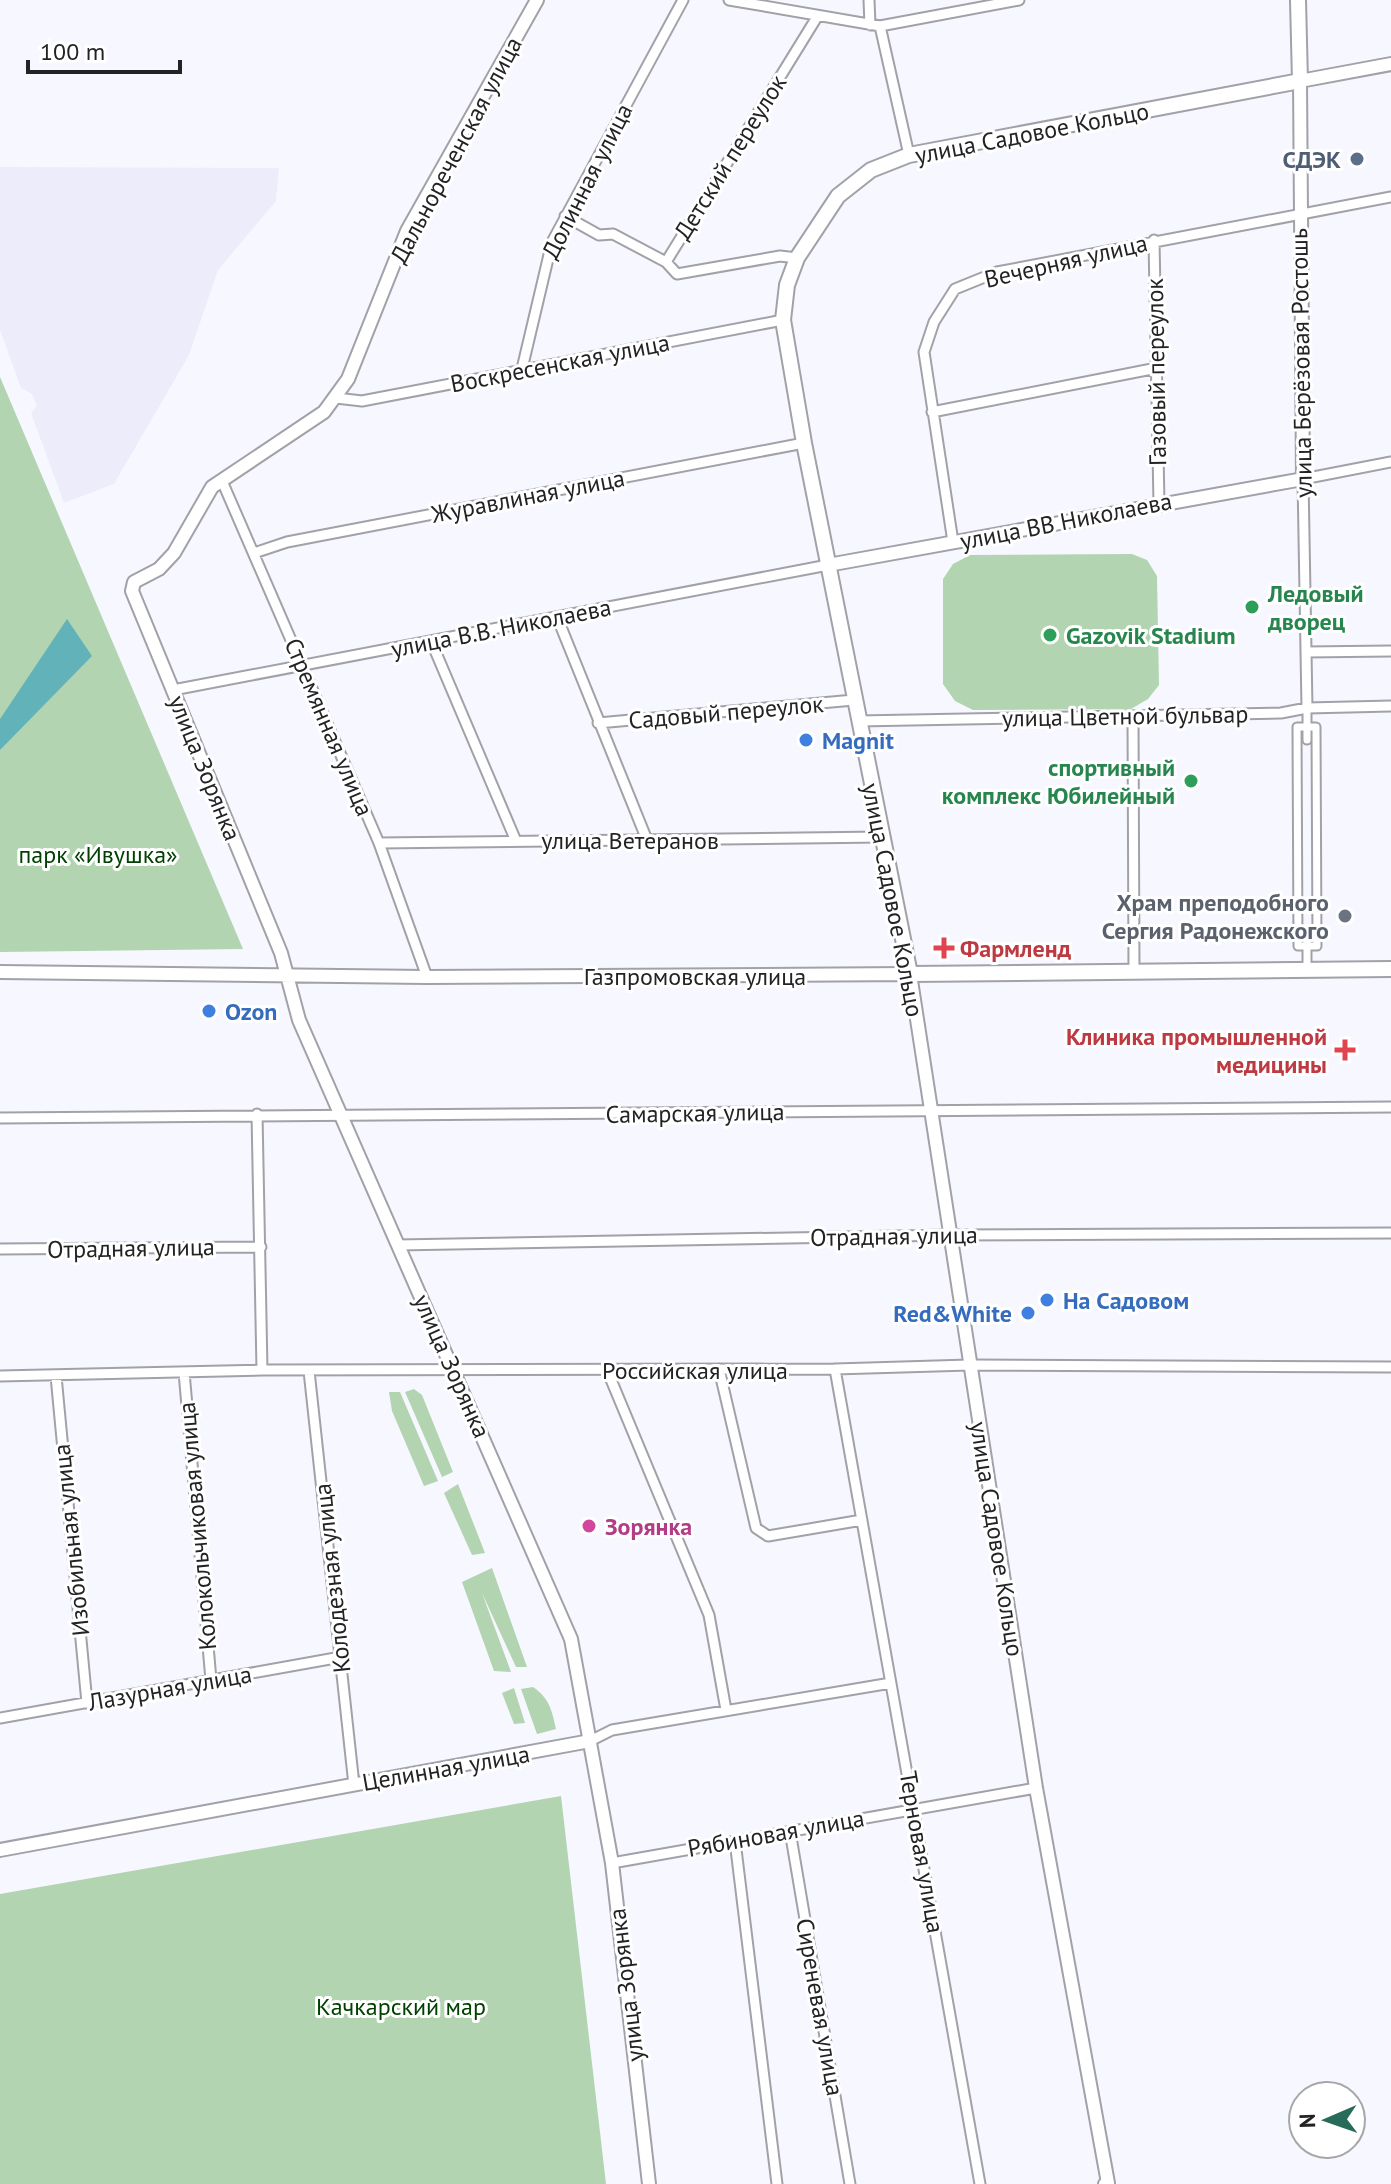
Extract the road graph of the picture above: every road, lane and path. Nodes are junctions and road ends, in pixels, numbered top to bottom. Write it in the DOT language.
graph roads {
  1 [pos="537,0"];
  2 [pos="683,0"];
  3 [pos="729,0"];
  4 [pos="869,0"];
  5 [pos="1019,0"];
  6 [pos="1298,0"];
  7 [pos="817,17"];
  8 [pos="875,25"];
  9 [pos="1391,64"];
  10 [pos="1300,81"];
  11 [pos="909,155"];
  12 [pos="1391,197"];
  13 [pos="1299,215"];
  14 [pos="565,216"];
  15 [pos="1154,240"];
  16 [pos="797,258"];
  17 [pos="666,262"];
  18 [pos="783,320"];
  19 [pos="1157,368"];
  20 [pos="521,373"];
  21 [pos="336,398"];
  22 [pos="932,412"];
  23 [pos="804,443"];
  24 [pos="1391,462"];
  25 [pos="1303,479"];
  26 [pos="222,481"];
  27 [pos="1159,504"];
  28 [pos="953,542"];
  29 [pos="254,553"];
  30 [pos="828,565"];
  31 [pos="134,582"];
  32 [pos="557,617"];
  33 [pos="431,641"];
  34 [pos="1391,651"];
  35 [pos="1306,652"];
  36 [pos="303,666"];
  37 [pos="173,690"];
  38 [pos="854,700"];
  39 [pos="1391,706"];
  40 [pos="1307,708"];
  41 [pos="1133,716"];
  42 [pos="858,721"];
  43 [pos="598,723"];
  44 [pos="1307,727"];
  45 [pos="1297,740"];
  46 [pos="1311,740"];
  47 [pos="1297,780"];
  48 [pos="1316,780"];
  49 [pos="1297,801"];
  50 [pos="1316,801"];
  51 [pos="1297,825"];
  52 [pos="1316,825"];
  53 [pos="882,837"];
  54 [pos="647,840"];
  55 [pos="516,841"];
  56 [pos="379,843"];
  57 [pos="1298,851"];
  58 [pos="1316,851"];
  59 [pos="1316,873"];
  60 [pos="1298,874"];
  61 [pos="1298,895"];
  62 [pos="1316,895"];
  63 [pos="1302,934"];
  64 [pos="1317,934"];
  65 [pos="1307,946"];
  66 [pos="1391,969"];
  67 [pos="1307,970"];
  68 [pos="1134,971"];
  69 [pos="0,972"];
  70 [pos="910,974"];
  71 [pos="287,976"];
  72 [pos="427,977"];
  73 [pos="1391,1107"];
  74 [pos="929,1111"];
  75 [pos="340,1113"];
  76 [pos="257,1114"];
  77 [pos="0,1118"];
  78 [pos="1391,1233"];
  79 [pos="951,1235"];
  80 [pos="397,1245"];
  81 [pos="261,1247"];
  82 [pos="0,1249"];
  83 [pos="969,1365"];
  84 [pos="1391,1367"];
  85 [pos="719,1369"];
  86 [pos="835,1369"];
  87 [pos="262,1370"];
  88 [pos="454,1370"];
  89 [pos="607,1370"];
  90 [pos="309,1371"];
  91 [pos="184,1372"];
  92 [pos="0,1376"];
  93 [pos="56,1376"];
  94 [pos="862,1520"];
  95 [pos="341,1657"];
  96 [pos="211,1680"];
  97 [pos="891,1683"];
  98 [pos="87,1703"];
  99 [pos="726,1710"];
  100 [pos="0,1718"];
  101 [pos="590,1741"];
  102 [pos="354,1785"];
  103 [pos="1036,1788"];
  104 [pos="915,1808"];
  105 [pos="790,1831"];
  106 [pos="735,1841"];
  107 [pos="0,1850"];
  108 [pos="612,1863"];
  109 [pos="649,2184"];
  110 [pos="777,2184"];
  111 [pos="850,2184"];
  112 [pos="980,2184"];
  113 [pos="1107,2184"];
  1 -- 21 [label="street, Дальнореченская улица"];
  2 -- 14 [label="street, Долинная улица"];
  3 -- 7 [label="street"];
  4 -- 8 [label="street"];
  5 -- 8 [label="street"];
  6 -- 10 [label="main road, улица Берёзовая Ростошь"];
  7 -- 8 [label="street"];
  7 -- 17 [label="street, Детский переулок"];
  8 -- 11 [label="street"];
  9 -- 10 [label="street, улица Садовое Кольцо"];
  10 -- 11 [label="main road, улица Садовое Кольцо"];
  10 -- 13 [label="street, улица Берёзовая Ростошь"];
  11 -- 16 [label="main road, улица Садовое Кольцо"];
  12 -- 13 [label="street, Вечерняя улица"];
  13 -- 15 [label="street, Вечерняя улица"];
  13 -- 25 [label="street, улица Берёзовая Ростошь"];
  14 -- 17 [label="street"];
  14 -- 20 [label="street, Долинная улица"];
  15 -- 19 [label="street, Газовый переулок"];
  15 -- 22 [label="street, Вечерняя улица"];
  16 -- 17 [label="street, Детский переулок"];
  16 -- 18 [label="main road, улица Садовое Кольцо"];
  18 -- 20 [label="street, Воскресенская улица"];
  18 -- 23 [label="main road, улица Садовое Кольцо"];
  19 -- 22 [label="street"];
  19 -- 27 [label="street, Газовый переулок"];
  20 -- 21 [label="street, Воскресенская улица"];
  21 -- 26 [label="street, Дальнореченская улица"];
  22 -- 28 [label="street, Вечерняя улица"];
  23 -- 29 [label="street, Журавлиная улица"];
  23 -- 30 [label="main road, улица Садовое Кольцо"];
  24 -- 25 [label="street"];
  25 -- 27 [label="street, улица ВВ Николаева"];
  25 -- 35 [label="street, улица Берёзовая Ростошь"];
  26 -- 29 [label="street, Стремянная улица"];
  26 -- 31 [label="street, Дальнореченская улица"];
  27 -- 28 [label="street, улица ВВ Николаева"];
  28 -- 30 [label="street, улица ВВ Николаева"];
  29 -- 36 [label="street, Стремянная улица"];
  30 -- 32 [label="street, улица В.В. Николаева"];
  30 -- 38 [label="main road, улица Садовое Кольцо"];
  31 -- 37 [label="street, улица Зорянка"];
  32 -- 33 [label="street, улица В.В. Николаева"];
  32 -- 43 [label="street"];
  33 -- 36 [label="street, улица В.В. Николаева"];
  33 -- 55 [label="street"];
  34 -- 35 [label="street"];
  35 -- 40 [label="street, улица Берёзовая Ростошь"];
  36 -- 37 [label="street, улица В.В. Николаева"];
  36 -- 56 [label="street, Стремянная улица"];
  37 -- 71 [label="street, улица Зорянка"];
  38 -- 42 [label="main road, улица Садовое Кольцо"];
  38 -- 43 [label="street, Садовый переулок"];
  39 -- 40 [label="street, улица Цветной бульвар"];
  40 -- 41 [label="street, улица Цветной бульвар"];
  40 -- 44 [label="street, улица Берёзовая Ростошь"];
  41 -- 42 [label="street, улица Цветной бульвар"];
  41 -- 68 [label="street"];
  42 -- 53 [label="main road, улица Садовое Кольцо"];
  43 -- 54 [label="street"];
  44 -- 45 [label="street"];
  44 -- 46 [label="street, улица Берёзовая Ростошь"];
  45 -- 46 [label="street"];
  45 -- 47 [label="street"];
  46 -- 48 [label="street"];
  47 -- 48 [label="street"];
  47 -- 49 [label="street"];
  48 -- 50 [label="street"];
  49 -- 50 [label="street"];
  49 -- 51 [label="street"];
  50 -- 52 [label="street"];
  51 -- 52 [label="street"];
  51 -- 57 [label="street"];
  52 -- 58 [label="street"];
  53 -- 54 [label="street, улица Ветеранов"];
  53 -- 70 [label="main road, улица Садовое Кольцо"];
  54 -- 55 [label="street, улица Ветеранов"];
  55 -- 56 [label="street, улица Ветеранов"];
  56 -- 72 [label="street, Стремянная улица"];
  57 -- 58 [label="street"];
  57 -- 60 [label="street"];
  58 -- 59 [label="street"];
  59 -- 60 [label="street"];
  59 -- 62 [label="street"];
  60 -- 61 [label="street"];
  61 -- 62 [label="street"];
  61 -- 63 [label="street"];
  62 -- 64 [label="street"];
  63 -- 64 [label="street"];
  63 -- 65 [label="street"];
  64 -- 65 [label="street"];
  65 -- 67 [label="street"];
  66 -- 67 [label="main road, Газпромовская улица"];
  67 -- 68 [label="main road, Газпромовская улица"];
  68 -- 70 [label="main road, Газпромовская улица"];
  69 -- 71 [label="street, Газпромовская улица"];
  70 -- 72 [label="street, Газпромовская улица"];
  70 -- 74 [label="street, улица Садовое Кольцо"];
  71 -- 72 [label="street, Газпромовская улица"];
  71 -- 75 [label="street, улица Зорянка"];
  73 -- 74 [label="street, Самарская улица"];
  74 -- 75 [label="street, Самарская улица"];
  74 -- 79 [label="street, улица Садовое Кольцо"];
  75 -- 76 [label="street, Самарская улица"];
  75 -- 80 [label="street, улица Зорянка"];
  76 -- 77 [label="street, Самарская улица"];
  76 -- 81 [label="street"];
  78 -- 79 [label="street, Отрадная улица"];
  79 -- 80 [label="street, Отрадная улица"];
  79 -- 83 [label="street, улица Садовое Кольцо"];
  80 -- 88 [label="street, улица Зорянка"];
  81 -- 82 [label="street, Отрадная улица"];
  81 -- 87 [label="street"];
  83 -- 84 [label="street, Российская улица"];
  83 -- 86 [label="street, Российская улица"];
  83 -- 103 [label="street, улица Садовое Кольцо"];
  85 -- 86 [label="street, Российская улица"];
  85 -- 89 [label="street, Российская улица"];
  85 -- 94 [label="street"];
  86 -- 94 [label="street, Терновая улица"];
  87 -- 90 [label="street, Российская улица"];
  87 -- 91 [label="street, Российская улица"];
  88 -- 89 [label="street, Российская улица"];
  88 -- 90 [label="street, Российская улица"];
  88 -- 101 [label="street, улица Зорянка"];
  89 -- 99 [label="street"];
  90 -- 95 [label="street, Колодезная улица"];
  91 -- 93 [label="street, Российская улица"];
  91 -- 96 [label="street, Колокольчиковая улица"];
  92 -- 93 [label="street, Российская улица"];
  93 -- 98 [label="street, Изобильная улица"];
  94 -- 97 [label="street, Терновая улица"];
  95 -- 96 [label="street, Лазурная улица"];
  95 -- 102 [label="street, Колодезная улица"];
  96 -- 98 [label="street, Лазурная улица"];
  97 -- 99 [label="street, Целинная улица"];
  97 -- 104 [label="street, Терновая улица"];
  98 -- 100 [label="street, Лазурная улица"];
  99 -- 101 [label="street, Целинная улица"];
  101 -- 102 [label="street, Целинная улица"];
  101 -- 108 [label="street, улица Зорянка"];
  102 -- 107 [label="street, Целинная улица"];
  103 -- 104 [label="street, Рябиновая улица"];
  103 -- 113 [label="street, улица Садовое Кольцо"];
  104 -- 105 [label="street, Рябиновая улица"];
  104 -- 112 [label="street, Терновая улица"];
  105 -- 106 [label="street, Рябиновая улица"];
  105 -- 111 [label="street, Сиреневая улица"];
  106 -- 108 [label="street, Рябиновая улица"];
  106 -- 110 [label="street"];
  108 -- 109 [label="street, улица Зорянка"];
}
